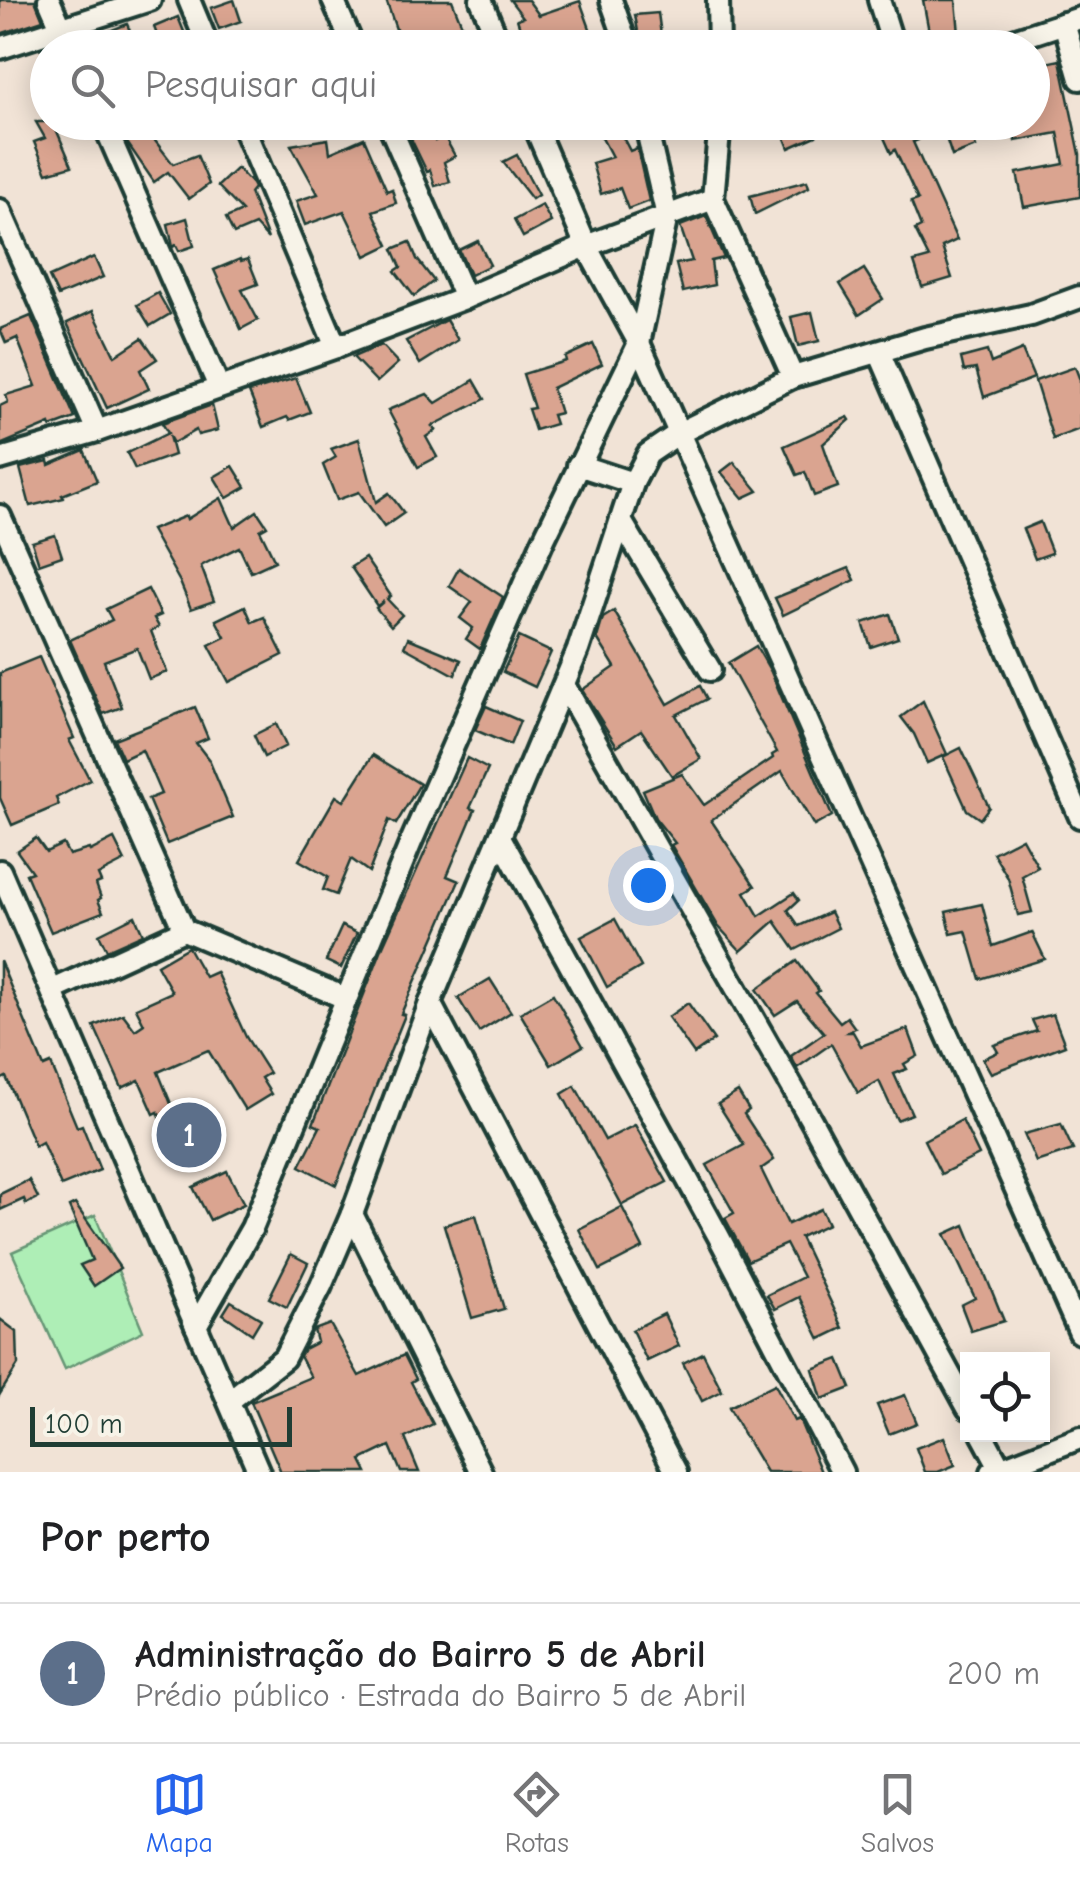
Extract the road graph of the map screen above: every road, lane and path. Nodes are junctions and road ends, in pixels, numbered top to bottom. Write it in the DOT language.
graph roads {
  1 [pos="49,0"];
  2 [pos="150,0"];
  3 [pos="189,0"];
  4 [pos="333,0"];
  5 [pos="481,0"];
  6 [pos="611,0"];
  7 [pos="718,0"];
  8 [pos="879,0"];
  9 [pos="1072,20"];
  10 [pos="62,30"];
  11 [pos="84,30"];
  12 [pos="202,30"];
  13 [pos="346,30"];
  14 [pos="494,30"];
  15 [pos="622,30"];
  16 [pos="719,30"];
  17 [pos="888,30"];
  18 [pos="1042,30"];
  19 [pos="30,43"];
  20 [pos="0,48"];
  21 [pos="1080,79"];
  22 [pos="111,140"];
  23 [pos="249,140"];
  24 [pos="396,140"];
  25 [pos="541,140"];
  26 [pos="649,140"];
  27 [pos="718,140"];
  28 [pos="713,199"];
  29 [pos="0,210"];
  30 [pos="666,216"];
  31 [pos="586,246"];
  32 [pos="1080,297"];
  33 [pos="465,298"];
  34 [pos="639,343"];
  35 [pos="336,348"];
  36 [pos="878,352"];
  37 [pos="793,377"];
  38 [pos="218,387"];
  39 [pos="98,431"];
  40 [pos="679,433"];
  41 [pos="0,459"];
  42 [pos="578,465"];
  43 [pos="634,483"];
  44 [pos="0,516"];
  45 [pos="621,521"];
  46 [pos="710,670"];
  47 [pos="564,685"];
  48 [pos="1080,817"];
  49 [pos="500,837"];
  50 [pos="2,879"];
  51 [pos="184,930"];
  52 [pos="53,990"];
  53 [pos="345,998"];
  54 [pos="430,1003"];
  55 [pos="352,1214"];
  56 [pos="196,1326"];
  57 [pos="1080,1333"];
  58 [pos="960,1393"];
  59 [pos="228,1401"];
  60 [pos="1080,1438"];
  61 [pos="985,1442"];
  62 [pos="996,1470"];
  63 [pos="259,1472"];
  64 [pos="481,1472"];
  65 [pos="676,1472"];
  66 [pos="842,1472"];
  1 -- 10 [label="street"];
  2 -- 11 [label="street"];
  3 -- 12 [label="street"];
  4 -- 13 [label="street"];
  5 -- 14 [label="street"];
  6 -- 15 [label="street"];
  7 -- 16 [label="street"];
  8 -- 17 [label="street"];
  9 -- 18 [label="street"];
  9 -- 21 [label="street"];
  19 -- 20 [label="street"];
  22 -- 38 [label="street"];
  23 -- 35 [label="street"];
  24 -- 33 [label="street"];
  25 -- 31 [label="street"];
  26 -- 30 [label="street"];
  27 -- 28 [label="street"];
  28 -- 30 [label="street"];
  28 -- 37 [label="street"];
  29 -- 39 [label="street"];
  30 -- 31 [label="street"];
  30 -- 34 [label="street"];
  31 -- 33 [label="street"];
  31 -- 34 [label="street"];
  32 -- 36 [label="street"];
  33 -- 35 [label="street"];
  34 -- 40 [label="street"];
  34 -- 42 [label="street"];
  35 -- 38 [label="street"];
  36 -- 37 [label="street"];
  36 -- 48 [label="street"];
  37 -- 40 [label="street"];
  38 -- 39 [label="street"];
  39 -- 41 [label="street"];
  40 -- 43 [label="street"];
  40 -- 57 [label="street"];
  42 -- 43 [label="street"];
  42 -- 53 [label="street"];
  43 -- 45 [label="street"];
  44 -- 51 [label="street"];
  45 -- 46 [label="street"];
  45 -- 47 [label="street"];
  47 -- 49 [label="street"];
  47 -- 58 [label="street"];
  49 -- 54 [label="street"];
  49 -- 66 [label="street"];
  50 -- 52 [label="street"];
  51 -- 52 [label="street"];
  51 -- 53 [label="street"];
  52 -- 56 [label="street"];
  53 -- 56 [label="street"];
  54 -- 55 [label="street"];
  54 -- 65 [label="street"];
  55 -- 59 [label="street"];
  55 -- 64 [label="street"];
  56 -- 59 [label="street"];
  59 -- 63 [label="street"];
  60 -- 62 [label="street"];
  61 -- 62 [label="street"];
}
